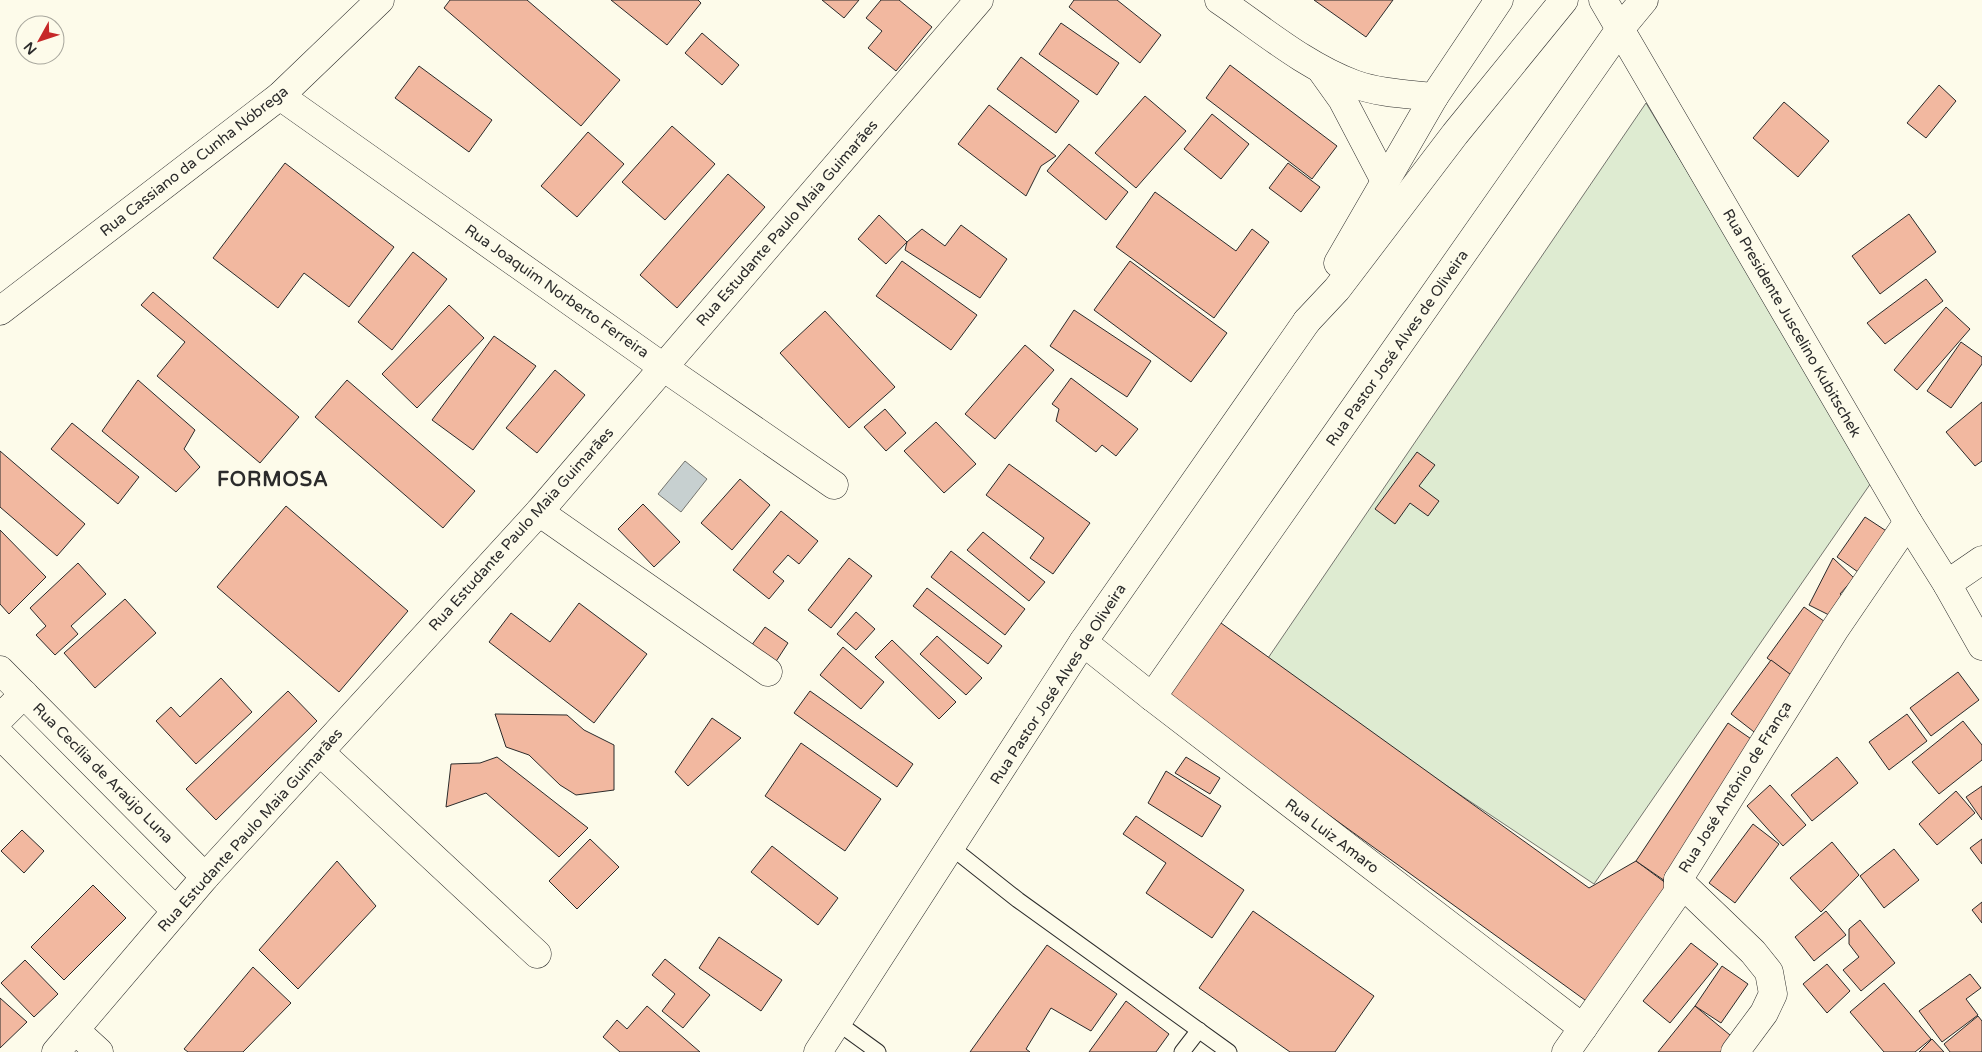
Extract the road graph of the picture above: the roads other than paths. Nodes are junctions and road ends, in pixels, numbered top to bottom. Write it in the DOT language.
graph roads {
  1 [pos="380,0"];
  2 [pos="979,0"];
  3 [pos="1220,0"];
  4 [pos="1498,0"];
  5 [pos="1564,0"];
  6 [pos="1603,0"];
  7 [pos="1644,0"];
  8 [pos="1620,29"];
  9 [pos="1321,70"];
  10 [pos="280,96"];
  11 [pos="1434,97"];
  12 [pos="1385,181"];
  13 [pos="0,311"];
  14 [pos="1307,321"];
  15 [pos="663,367"];
  16 [pos="834,485"];
  17 [pos="539,512"];
  18 [pos="1908,522"];
  19 [pos="1982,560"];
  20 [pos="1947,584"];
  21 [pos="1083,642"];
  22 [pos="1982,646"];
  23 [pos="0,670"];
  24 [pos="768,672"];
  25 [pos="24,694"];
  26 [pos="1152,697"];
  27 [pos="0,718"];
  28 [pos="0,735"];
  29 [pos="320,752"];
  30 [pos="951,848"];
  31 [pos="206,877"];
  32 [pos="1678,880"];
  33 [pos="176,911"];
  34 [pos="538,954"];
  35 [pos="838,1023"];
  36 [pos="1583,1028"];
  37 [pos="75,1030"];
  38 [pos="1199,1030"];
  39 [pos="56,1052"];
  40 [pos="99,1052"];
  41 [pos="818,1052"];
  42 [pos="878,1052"];
  43 [pos="1182,1052"];
  44 [pos="1229,1052"];
  45 [pos="1566,1052"];
  46 [pos="1735,1052"];
  1 -- 10 [label="main road, Rua Cassiano da Cunha Nóbrega"];
  2 -- 15 [label="main road, Rua Estudante Paulo Maia Guimarães"];
  3 -- 9 [label="main road"];
  4 -- 11 [label="main road, Rua Pastor José Alves de Oliveira"];
  5 -- 14 [label="main road, Rua Pastor José Alves de Oliveira"];
  6 -- 8 [label="main road, Rua Presidente Juscelino Kubitschek"];
  7 -- 8 [label="main road, Rua Pastor José Alves de Oliveira"];
  8 -- 18 [label="main road, Rua Presidente Juscelino Kubitschek"];
  8 -- 26 [label="main road, Rua Pastor José Alves de Oliveira"];
  9 -- 11 [label="main road"];
  9 -- 12 [label="main road"];
  10 -- 13 [label="main road, Rua Cassiano da Cunha Nóbrega"];
  10 -- 15 [label="main road, Rua Joaquim Norberto Ferreira"];
  11 -- 12 [label="main road, Rua Pastor José Alves de Oliveira"];
  12 -- 14 [label="main road, Rua Pastor José Alves de Oliveira"];
  14 -- 21 [label="main road, Rua Pastor José Alves de Oliveira"];
  15 -- 16 [label="main road, Rua Joaquim Norberto Ferreira"];
  15 -- 17 [label="main road, Rua Estudante Paulo Maia Guimarães"];
  17 -- 24 [label="main road"];
  17 -- 29 [label="main road, Rua Estudante Paulo Maia Guimarães"];
  18 -- 20 [label="main road, Rua Presidente Juscelino Kubitschek"];
  18 -- 32 [label="main road, Rua José Antônio de França"];
  19 -- 20 [label="main road"];
  20 -- 22 [label="main road, Rua Presidente Juscelino Kubitschek"];
  21 -- 26 [label="main road, Rua Luiz Amaro"];
  21 -- 30 [label="main road, Rua Pastor José Alves de Oliveira"];
  23 -- 25 [label="main road, Rua Cecília de Araújo Luna"];
  25 -- 27 [label="main road"];
  25 -- 31 [label="main road, Rua Cecília de Araújo Luna"];
  26 -- 36 [label="main road, Rua Luiz Amaro"];
  28 -- 33 [label="main road"];
  29 -- 31 [label="main road, Rua Estudante Paulo Maia Guimarães"];
  29 -- 34 [label="main road"];
  30 -- 35 [label="main road, Rua Pastor José Alves de Oliveira"];
  30 -- 38 [label="lane"];
  31 -- 33 [label="main road, Rua Estudante Paulo Maia Guimarães"];
  32 -- 36 [label="main road, Rua José Antônio de França"];
  32 -- 46 [label="main road"];
  33 -- 37 [label="main road, Rua Estudante Paulo Maia Guimarães"];
  35 -- 41 [label="main road, Rua Pastor José Alves de Oliveira"];
  35 -- 42 [label="lane"];
  36 -- 45 [label="main road, Rua José Antônio de França"];
  37 -- 39 [label="main road, Rua Estudante Paulo Maia Guimarães"];
  37 -- 40 [label="main road"];
  38 -- 43 [label="lane"];
  38 -- 44 [label="lane"];
}
